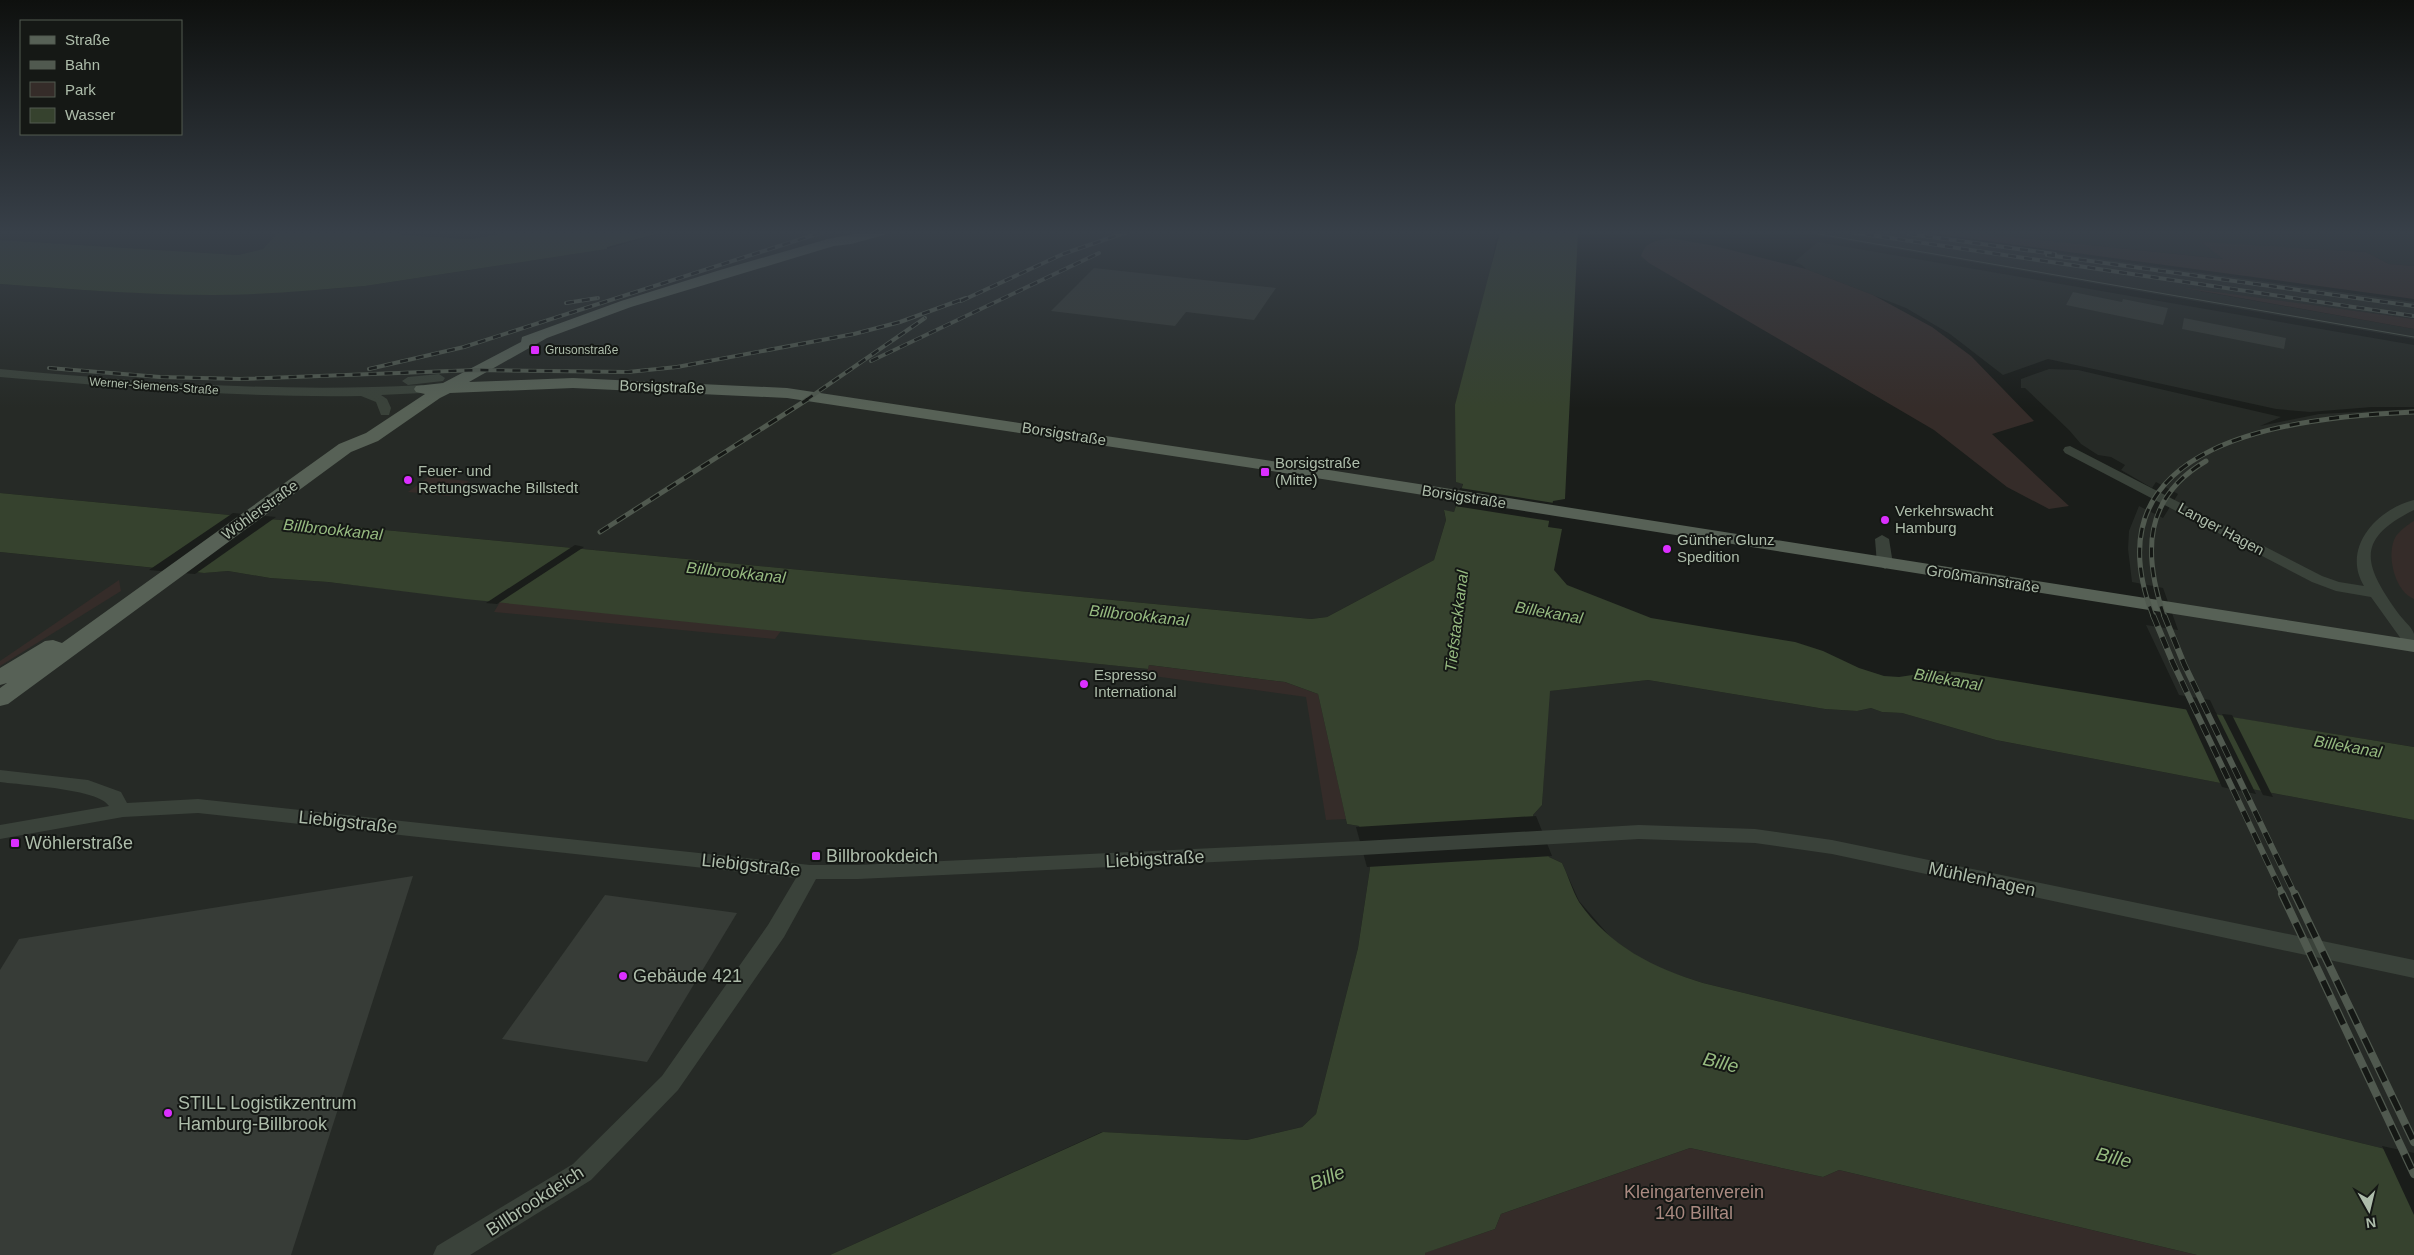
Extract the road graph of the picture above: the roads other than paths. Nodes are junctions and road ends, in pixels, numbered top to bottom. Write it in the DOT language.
graph roads {
  1 [pos="669,291"];
  2 [pos="540,337"];
  3 [pos="493,362"];
  4 [pos="0,373"];
  5 [pos="463,378"];
  6 [pos="513,378"];
  7 [pos="443,383"];
  8 [pos="573,383"];
  9 [pos="422,389"];
  10 [pos="309,393"];
  11 [pos="364,394"];
  12 [pos="385,412"];
  13 [pos="345,448"];
  14 [pos="2070,450"];
  15 [pos="2414,504"];
  16 [pos="1552,511"];
  17 [pos="1882,539"];
  18 [pos="1885,564"];
  19 [pos="149,588"];
  20 [pos="2377,593"];
  21 [pos="2414,645"];
  22 [pos="0,678"];
  23 [pos="0,698"];
  24 [pos="0,776"];
  25 [pos="120,810"];
  26 [pos="0,832"];
  27 [pos="1545,837"];
  28 [pos="810,872"];
  29 [pos="2414,969"];
  30 [pos="446,1255"];
  1 -- 2 [label="main road"];
  2 -- 3 [label="main road"];
  2 -- 7 [label="main road"];
  3 -- 5 [label="main road"];
  3 -- 6 [label="main road"];
  4 -- 10 [label="street, Werner-Siemens-Straße"];
  5 -- 6 [label="main road, Borsigstraße"];
  5 -- 7 [label="main road"];
  6 -- 8 [label="main road, Borsigstraße"];
  7 -- 8 [label="main road, Borsigstraße"];
  7 -- 9 [label="main road, Borsigstraße"];
  7 -- 10 [label="street, Werner-Siemens-Straße"];
  7 -- 13 [label="main road, Wöhlerstraße"];
  8 -- 16 [label="main road, Borsigstraße"];
  9 -- 11 [label="street, Werner-Siemens-Straße"];
  9 -- 12 [label="main road, Wöhlerstraße"];
  10 -- 11 [label="street, Werner-Siemens-Straße"];
  11 -- 12 [label="street"];
  12 -- 13 [label="main road, Wöhlerstraße"];
  13 -- 19 [label="main road, Wöhlerstraße"];
  14 -- 20 [label="street, Langer Hagen"];
  15 -- 20 [label="street"];
  16 -- 18 [label="main road, Großmannstraße"];
  17 -- 18 [label="street"];
  18 -- 21 [label="main road, Großmannstraße"];
  19 -- 22 [label="main road, Wöhlerstraße"];
  19 -- 23 [label="main road, Wöhlerstraße"];
  20 -- 21 [label="street"];
  24 -- 25 [label="street"];
  25 -- 26 [label="street, Liebigstraße"];
  25 -- 28 [label="street, Liebigstraße"];
  27 -- 28 [label="street, Liebigstraße"];
  27 -- 29 [label="street, Mühlenhagen"];
  28 -- 30 [label="street, Billbrookdeich"];
}
